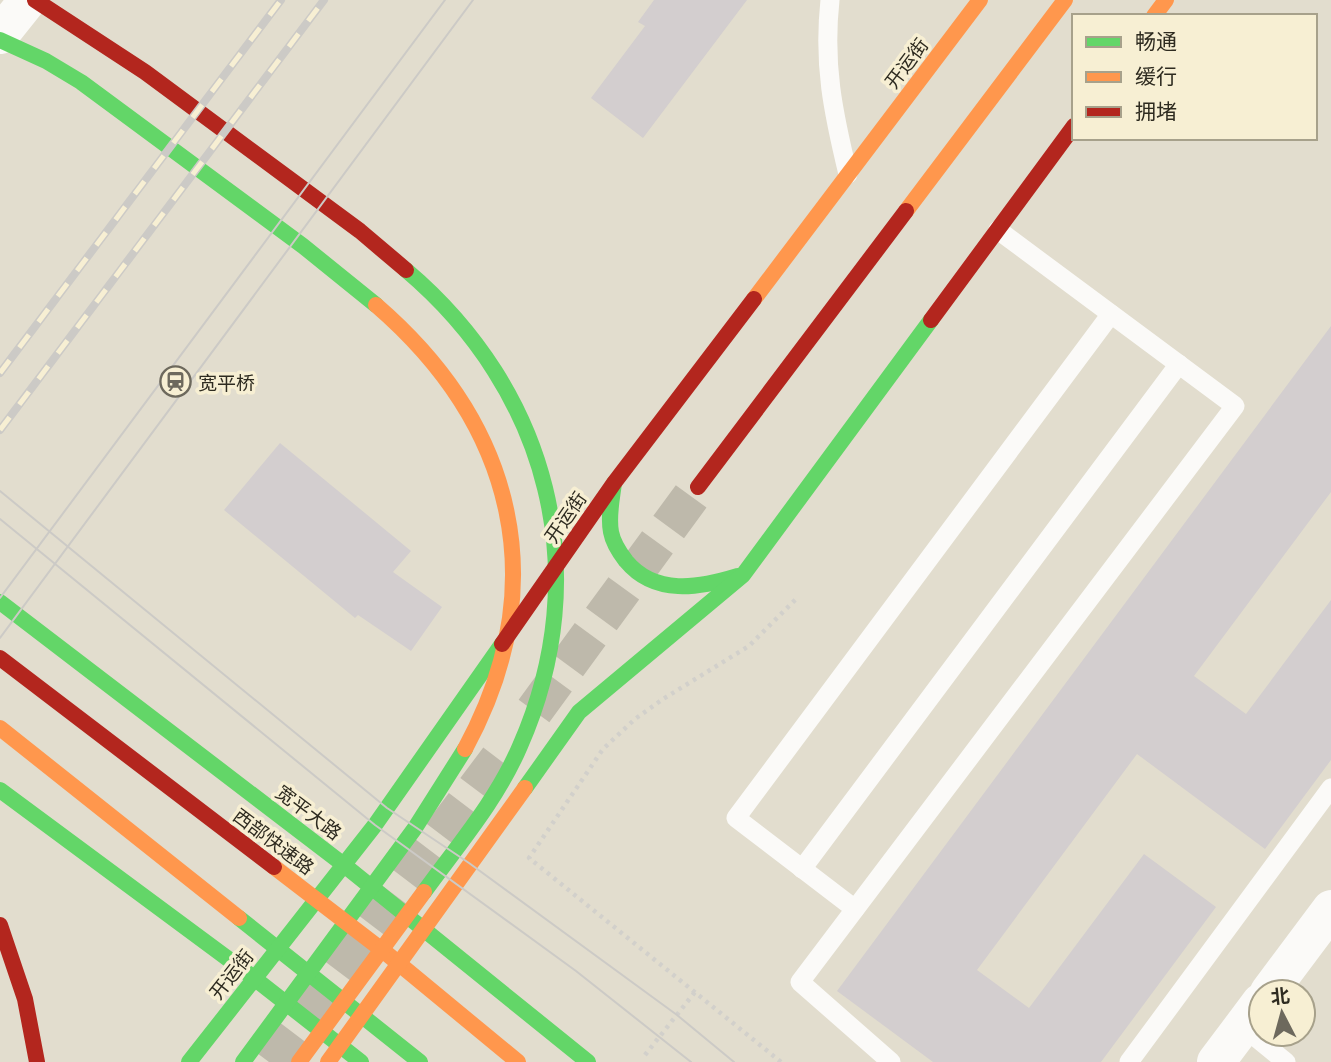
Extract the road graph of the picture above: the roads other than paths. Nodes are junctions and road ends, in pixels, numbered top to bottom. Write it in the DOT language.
graph roads {
  1 [pos="28,0"];
  2 [pos="35,0"];
  3 [pos="830,0"];
  4 [pos="980,0"];
  5 [pos="1065,0"];
  6 [pos="0,38"];
  7 [pos="1072,129"];
  8 [pos="848,174"];
  9 [pos="998,230"];
  10 [pos="1111,314"];
  11 [pos="1179,364"];
  12 [pos="614,484"];
  13 [pos="698,487"];
  14 [pos="743,575"];
  15 [pos="0,602"];
  16 [pos="0,658"];
  17 [pos="0,728"];
  18 [pos="1331,789"];
  19 [pos="0,790"];
  20 [pos="344,865"];
  21 [pos="802,869"];
  22 [pos="855,909"];
  23 [pos="1331,909"];
  24 [pos="0,925"];
  25 [pos="422,928"];
  26 [pos="254,978"];
  27 [pos="1279,978"];
  28 [pos="1247,1021"];
  29 [pos="341,1045"];
  30 [pos="37,1062"];
  31 [pos="190,1062"];
  32 [pos="243,1062"];
  33 [pos="299,1062"];
  34 [pos="328,1062"];
  35 [pos="353,1062"];
  36 [pos="361,1062"];
  37 [pos="420,1062"];
  38 [pos="518,1062"];
  39 [pos="588,1062"];
  40 [pos="891,1062"];
  41 [pos="1129,1062"];
  42 [pos="1216,1062"];
  1 -- 6 [label="street"];
  2 -- 33 [label="main road"];
  3 -- 8 [label="lane"];
  4 -- 8 [label="main road, 开运街"];
  5 -- 13 [label="main road"];
  6 -- 32 [label="main road"];
  7 -- 9 [label="main road"];
  8 -- 12 [label="main road, 开运街"];
  9 -- 10 [label="lane"];
  9 -- 14 [label="main road"];
  10 -- 11 [label="lane"];
  10 -- 21 [label="lane"];
  11 -- 21 [label="lane"];
  11 -- 22 [label="lane"];
  12 -- 14 [label="main road"];
  12 -- 20 [label="main road, 开运街"];
  14 -- 25 [label="main road"];
  15 -- 20 [label="main road, 宽平大路"];
  16 -- 38 [label="main road, 西部快速路"];
  17 -- 37 [label="main road"];
  18 -- 41 [label="lane"];
  19 -- 26 [label="main road"];
  20 -- 25 [label="main road, 宽平大路"];
  20 -- 26 [label="main road, 开运街"];
  21 -- 22 [label="lane"];
  22 -- 40 [label="lane"];
  23 -- 27 [label="street"];
  24 -- 30 [label="main road"];
  25 -- 29 [label="main road"];
  25 -- 39 [label="main road, 宽平大路"];
  26 -- 29 [label="main road"];
  26 -- 31 [label="main road, 开运街"];
  28 -- 42 [label="street"];
  29 -- 34 [label="main road"];
  29 -- 35 [label="main road"];
  29 -- 36 [label="main road"];
}
